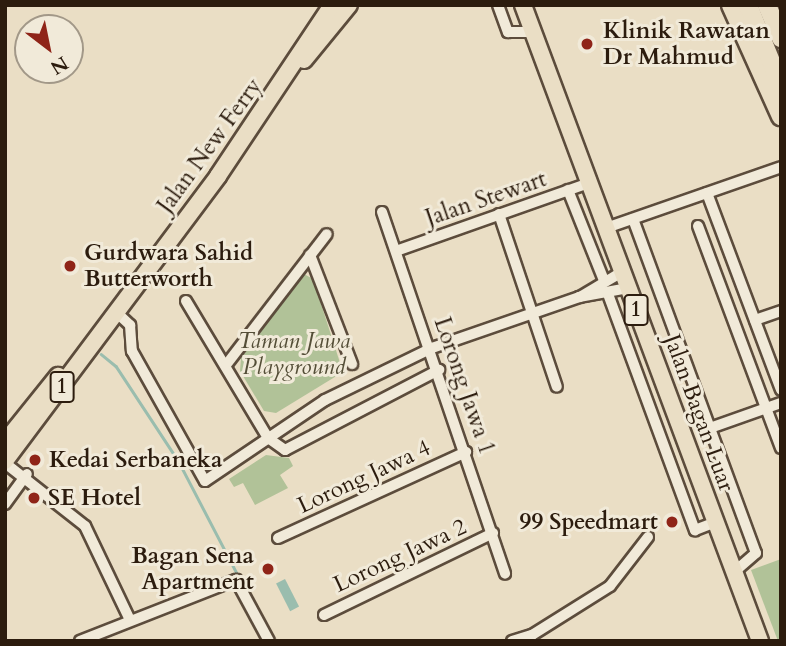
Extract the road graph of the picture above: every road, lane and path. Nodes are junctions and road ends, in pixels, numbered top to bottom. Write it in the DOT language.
graph roads {
  1 [pos="332,5"];
  2 [pos="349,5"];
  3 [pos="498,5"];
  4 [pos="523,5"];
  5 [pos="731,5"];
  6 [pos="748,5"];
  7 [pos="767,5"];
  8 [pos="775,5"];
  9 [pos="781,27"];
  10 [pos="533,32"];
  11 [pos="781,38"];
  12 [pos="290,74"];
  13 [pos="781,86"];
  14 [pos="781,96"];
  15 [pos="781,116"];
  16 [pos="781,167"];
  17 [pos="589,183"];
  18 [pos="568,190"];
  19 [pos="707,193"];
  20 [pos="382,212"];
  21 [pos="499,214"];
  22 [pos="633,219"];
  23 [pos="698,226"];
  24 [pos="606,228"];
  25 [pos="327,233"];
  26 [pos="726,244"];
  27 [pos="707,250"];
  28 [pos="396,251"];
  29 [pos="310,255"];
  30 [pos="622,272"];
  31 [pos="603,278"];
  32 [pos="628,288"];
  33 [pos="608,294"];
  34 [pos="579,297"];
  35 [pos="186,301"];
  36 [pos="115,311"];
  37 [pos="781,311"];
  38 [pos="533,313"];
  39 [pos="755,320"];
  40 [pos="432,348"];
  41 [pos="352,364"];
  42 [pos="226,365"];
  43 [pos="439,370"];
  44 [pos="557,387"];
  45 [pos="781,390"];
  46 [pos="781,403"];
  47 [pos="766,408"];
  48 [pos="710,429"];
  49 [pos="268,438"];
  50 [pos="5,442"];
  51 [pos="781,448"];
  52 [pos="466,452"];
  53 [pos="5,462"];
  54 [pos="27,474"];
  55 [pos="5,504"];
  56 [pos="716,522"];
  57 [pos="493,533"];
  58 [pos="648,537"];
  59 [pos="278,538"];
  60 [pos="734,572"];
  61 [pos="505,574"];
  62 [pos="324,615"];
  63 [pos="130,620"];
  64 [pos="757,634"];
  65 [pos="80,641"];
  66 [pos="269,641"];
  67 [pos="512,641"];
  68 [pos="765,641"];
  1 -- 12 [label="main road, Jalan New Ferry / 1"];
  2 -- 12 [label="main road, Jalan New Ferry / 1"];
  3 -- 10 [label="street"];
  4 -- 10 [label="main road, Jalan Bagan Luar / 1"];
  5 -- 14 [label="highway"];
  5 -- 15 [label="highway"];
  6 -- 13 [label="highway"];
  7 -- 11 [label="highway"];
  8 -- 9 [label="highway"];
  10 -- 17 [label="main road, Jalan Bagan Luar / 1"];
  12 -- 36 [label="main road, Jalan New Ferry / 1"];
  16 -- 19 [label="street"];
  17 -- 18 [label="street, Jalan Stewart"];
  17 -- 24 [label="main road, Jalan Bagan Luar / 1"];
  18 -- 21 [label="street, Jalan Stewart"];
  18 -- 31 [label="street"];
  19 -- 22 [label="street"];
  19 -- 26 [label="street"];
  20 -- 28 [label="street, Lorong Jawa 1"];
  21 -- 28 [label="street, Jalan Stewart"];
  21 -- 38 [label="street"];
  22 -- 24 [label="street"];
  22 -- 48 [label="street"];
  23 -- 27 [label="street"];
  24 -- 30 [label="main road, Jalan Bagan Luar / 1"];
  25 -- 29 [label="street"];
  26 -- 27 [label="street"];
  26 -- 39 [label="street"];
  27 -- 47 [label="street"];
  28 -- 40 [label="street, Lorong Jawa 1"];
  29 -- 41 [label="street"];
  29 -- 42 [label="street"];
  30 -- 31 [label="street"];
  30 -- 32 [label="main road, Jalan Bagan Luar / 1"];
  31 -- 34 [label="street"];
  32 -- 33 [label="street"];
  32 -- 56 [label="main road, Jalan Bagan Luar / 1"];
  33 -- 34 [label="street"];
  33 -- 56 [label="street"];
  34 -- 38 [label="street"];
  35 -- 42 [label="street"];
  36 -- 49 [label="street"];
  36 -- 50 [label="main road, Jalan New Ferry / 1"];
  36 -- 53 [label="main road, Jalan New Ferry / 1"];
  37 -- 39 [label="street"];
  38 -- 40 [label="street"];
  38 -- 44 [label="street"];
  39 -- 45 [label="street"];
  40 -- 43 [label="street, Lorong Jawa 1"];
  40 -- 49 [label="street"];
  42 -- 49 [label="street"];
  43 -- 49 [label="street"];
  43 -- 52 [label="street, Lorong Jawa 1"];
  46 -- 47 [label="street"];
  47 -- 48 [label="street"];
  47 -- 51 [label="street"];
  48 -- 60 [label="street"];
  52 -- 57 [label="street, Lorong Jawa 1"];
  52 -- 59 [label="street, Lorong Jawa 4"];
  53 -- 54 [label="street"];
  54 -- 55 [label="street"];
  54 -- 63 [label="street"];
  56 -- 60 [label="main road, Jalan Bagan Luar / 1"];
  57 -- 61 [label="street, Lorong Jawa 1"];
  57 -- 62 [label="street, Lorong Jawa 2"];
  58 -- 67 [label="street"];
  60 -- 64 [label="main road, Jalan Bagan Luar / 1"];
  63 -- 65 [label="street"];
  63 -- 66 [label="street"];
  64 -- 68 [label="street"];
}
